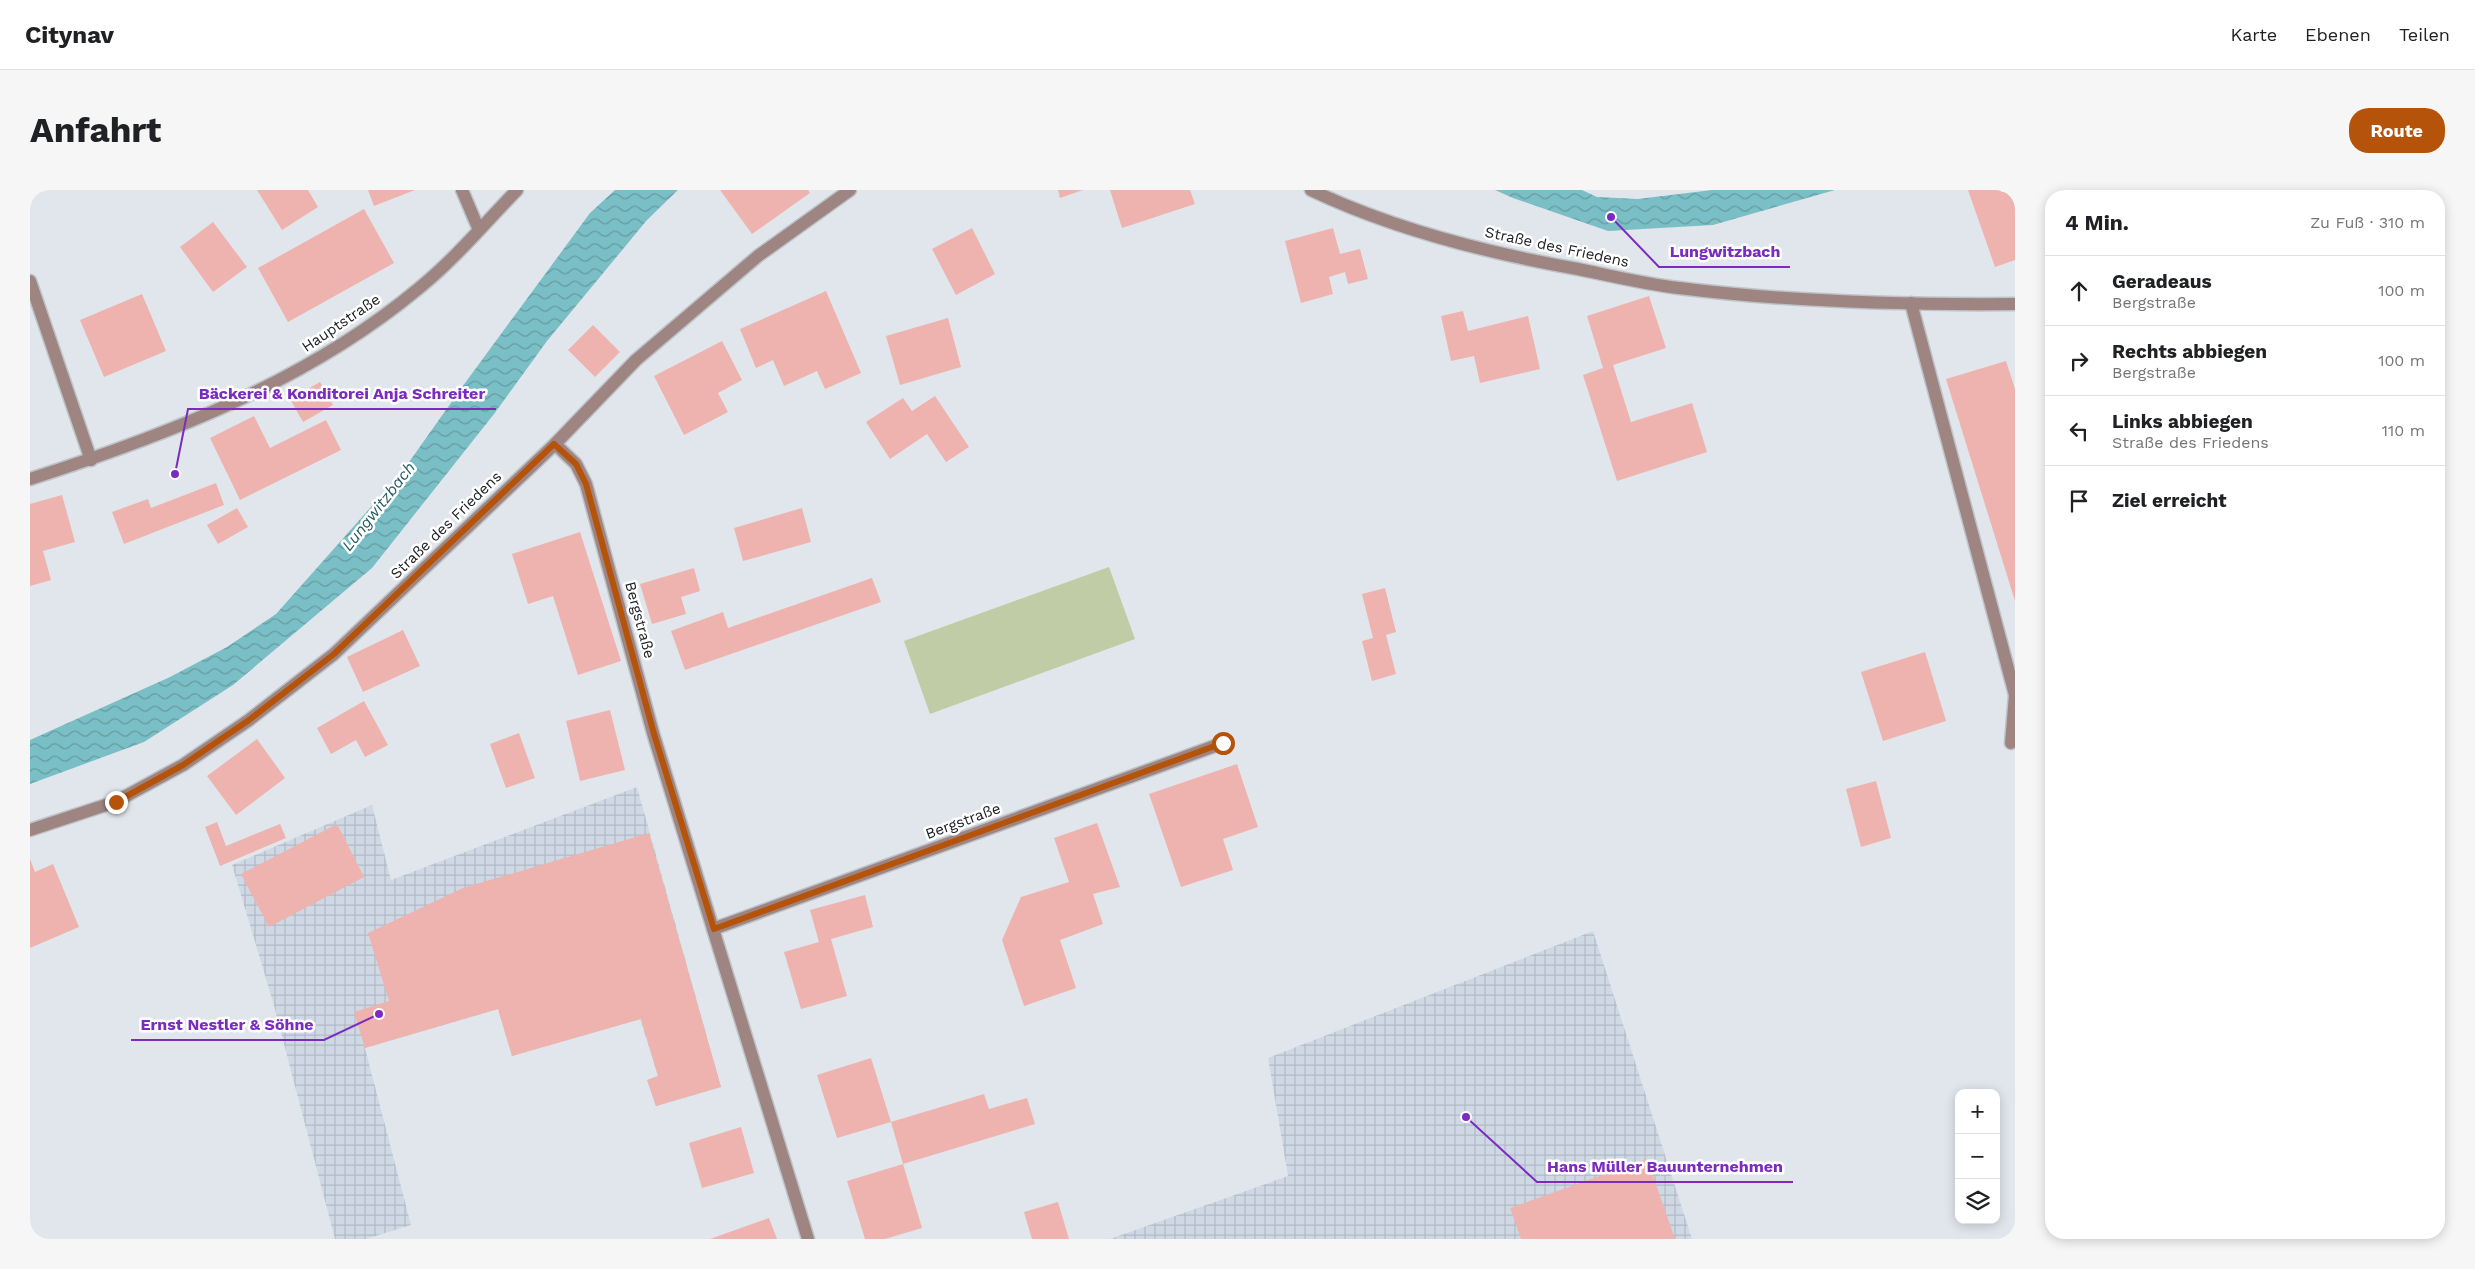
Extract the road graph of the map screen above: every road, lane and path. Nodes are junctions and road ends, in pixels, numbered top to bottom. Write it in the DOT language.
graph roads {
  1 [pos="462,190"];
  2 [pos="517,190"];
  3 [pos="850,190"];
  4 [pos="1311,190"];
  5 [pos="479,230"];
  6 [pos="30,281"];
  7 [pos="1911,303"];
  8 [pos="2015,304"];
  9 [pos="554,444"];
  10 [pos="91,460"];
  11 [pos="30,480"];
  12 [pos="1223,743"];
  13 [pos="2011,743"];
  14 [pos="30,830"];
  15 [pos="714,929"];
  16 [pos="808,1239"];
  1 -- 5 [label="street"];
  2 -- 5 [label="street, Hauptstraße"];
  3 -- 9 [label="street, Straße des Friedens"];
  4 -- 7 [label="street, Straße des Friedens"];
  5 -- 10 [label="street, Hauptstraße"];
  6 -- 10 [label="street"];
  7 -- 8 [label="street, Straße des Friedens"];
  7 -- 13 [label="street"];
  9 -- 14 [label="street, Straße des Friedens"];
  9 -- 15 [label="street, Bergstraße"];
  10 -- 11 [label="street, Hauptstraße"];
  12 -- 15 [label="street, Bergstraße"];
  15 -- 16 [label="street, Bergstraße"];
}
